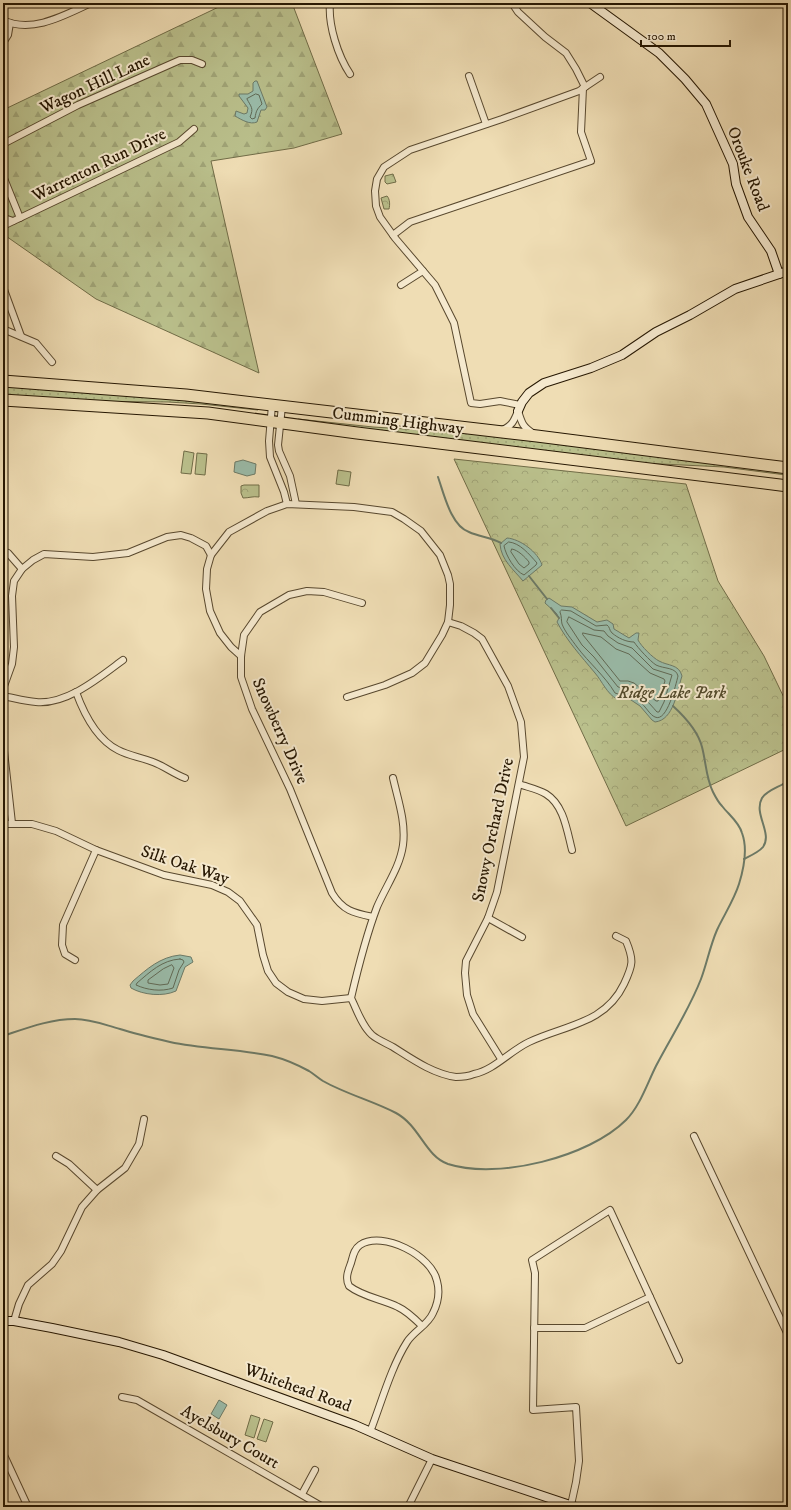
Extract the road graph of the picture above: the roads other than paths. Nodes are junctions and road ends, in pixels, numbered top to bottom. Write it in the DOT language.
graph roads {
  1 [pos="91,3"];
  2 [pos="330,3"];
  3 [pos="512,3"];
  4 [pos="590,3"];
  5 [pos="3,20"];
  6 [pos="10,23"];
  7 [pos="3,43"];
  8 [pos="202,64"];
  9 [pos="350,74"];
  10 [pos="469,76"];
  11 [pos="600,77"];
  12 [pos="584,88"];
  13 [pos="486,124"];
  14 [pos="194,129"];
  15 [pos="3,144"];
  16 [pos="3,176"];
  17 [pos="20,218"];
  18 [pos="3,220"];
  19 [pos="13,221"];
  20 [pos="3,226"];
  21 [pos="393,235"];
  22 [pos="423,271"];
  23 [pos="788,271"];
  24 [pos="780,274"];
  25 [pos="401,285"];
  26 [pos="3,287"];
  27 [pos="3,329"];
  28 [pos="21,336"];
  29 [pos="52,362"];
  30 [pos="3,381"];
  31 [pos="3,400"];
  32 [pos="277,406"];
  33 [pos="519,408"];
  34 [pos="276,421"];
  35 [pos="497,431"];
  36 [pos="537,436"];
  37 [pos="283,460"];
  38 [pos="273,463"];
  39 [pos="788,468"];
  40 [pos="788,486"];
  41 [pos="286,504"];
  42 [pos="296,504"];
  43 [pos="8,553"];
  44 [pos="212,555"];
  45 [pos="22,569"];
  46 [pos="362,603"];
  47 [pos="448,622"];
  48 [pos="241,656"];
  49 [pos="124,660"];
  50 [pos="3,689"];
  51 [pos="76,692"];
  52 [pos="3,696"];
  53 [pos="346,698"];
  54 [pos="3,742"];
  55 [pos="185,778"];
  56 [pos="393,778"];
  57 [pos="519,784"];
  58 [pos="12,823"];
  59 [pos="3,824"];
  60 [pos="96,850"];
  61 [pos="572,850"];
  62 [pos="373,917"];
  63 [pos="488,918"];
  64 [pos="616,936"];
  65 [pos="522,937"];
  66 [pos="75,960"];
  67 [pos="351,998"];
  68 [pos="501,1059"];
  69 [pos="144,1119"];
  70 [pos="694,1136"];
  71 [pos="56,1156"];
  72 [pos="97,1190"];
  73 [pos="650,1297"];
  74 [pos="3,1321"];
  75 [pos="14,1321"];
  76 [pos="422,1326"];
  77 [pos="534,1328"];
  78 [pos="788,1335"];
  79 [pos="679,1360"];
  80 [pos="122,1397"];
  81 [pos="370,1432"];
  82 [pos="3,1453"];
  83 [pos="432,1459"];
  84 [pos="315,1470"];
  85 [pos="302,1494"];
  86 [pos="574,1506"];
  87 [pos="28,1507"];
  88 [pos="323,1507"];
  89 [pos="408,1507"];
  1 -- 6 [label="street"];
  2 -- 9 [label="street"];
  3 -- 12 [label="street"];
  4 -- 24 [label="street, Orouke Road"];
  5 -- 6 [label="street"];
  6 -- 7 [label="street"];
  8 -- 15 [label="street, Wagon Hill Lane"];
  10 -- 13 [label="street"];
  11 -- 12 [label="street"];
  12 -- 13 [label="street"];
  12 -- 21 [label="street"];
  13 -- 21 [label="street"];
  14 -- 17 [label="street, Warrenton Run Drive"];
  16 -- 17 [label="street"];
  17 -- 19 [label="street, Warrenton Run Drive"];
  18 -- 19 [label="street, Warrenton Run Drive"];
  19 -- 20 [label="street, Warrenton Run Drive"];
  21 -- 22 [label="street"];
  22 -- 25 [label="street"];
  22 -- 33 [label="street"];
  23 -- 24 [label="street"];
  24 -- 33 [label="street"];
  26 -- 28 [label="street"];
  27 -- 28 [label="street"];
  28 -- 29 [label="street"];
  30 -- 32 [label="highway, Cumming Highway"];
  31 -- 34 [label="highway, Cumming Highway"];
  32 -- 34 [label="street"];
  32 -- 34 [label="street"];
  32 -- 35 [label="highway, Cumming Highway"];
  33 -- 35 [label="street"];
  33 -- 36 [label="street"];
  34 -- 37 [label="street"];
  34 -- 38 [label="street"];
  34 -- 40 [label="highway, Cumming Highway"];
  35 -- 36 [label="highway, Cumming Highway"];
  36 -- 39 [label="highway, Cumming Highway"];
  37 -- 38 [label="street"];
  37 -- 42 [label="street"];
  38 -- 41 [label="street"];
  41 -- 42 [label="street"];
  41 -- 44 [label="street"];
  42 -- 47 [label="street"];
  43 -- 45 [label="street"];
  44 -- 45 [label="street"];
  44 -- 48 [label="street"];
  45 -- 50 [label="street"];
  46 -- 48 [label="street, Snowberry Drive"];
  47 -- 53 [label="street"];
  47 -- 57 [label="street, Snowy Orchard Drive"];
  48 -- 62 [label="street, Snowberry Drive"];
  49 -- 51 [label="street"];
  51 -- 52 [label="street"];
  51 -- 55 [label="street"];
  54 -- 58 [label="street"];
  56 -- 62 [label="street"];
  57 -- 61 [label="street"];
  57 -- 63 [label="street, Snowy Orchard Drive"];
  58 -- 59 [label="street, Silk Oak Way"];
  58 -- 60 [label="street, Silk Oak Way"];
  60 -- 66 [label="street"];
  60 -- 67 [label="street, Silk Oak Way"];
  62 -- 67 [label="street"];
  63 -- 65 [label="street"];
  63 -- 68 [label="street, Snowy Orchard Drive"];
  64 -- 68 [label="street"];
  67 -- 68 [label="street"];
  69 -- 72 [label="street"];
  70 -- 78 [label="street"];
  71 -- 72 [label="street"];
  72 -- 75 [label="street"];
  73 -- 77 [label="street"];
  73 -- 77 [label="street"];
  73 -- 79 [label="street"];
  74 -- 75 [label="street, Whitehead Road"];
  75 -- 81 [label="street, Whitehead Road"];
  76 -- 76 [label="street"];
  76 -- 81 [label="street"];
  77 -- 86 [label="street"];
  80 -- 85 [label="street, Ayelsbury Court"];
  81 -- 83 [label="street, Whitehead Road"];
  82 -- 87 [label="street"];
  83 -- 86 [label="street, Whitehead Road"];
  83 -- 89 [label="street"];
  84 -- 85 [label="street"];
  85 -- 88 [label="street, Ayelsbury Court"];
}
